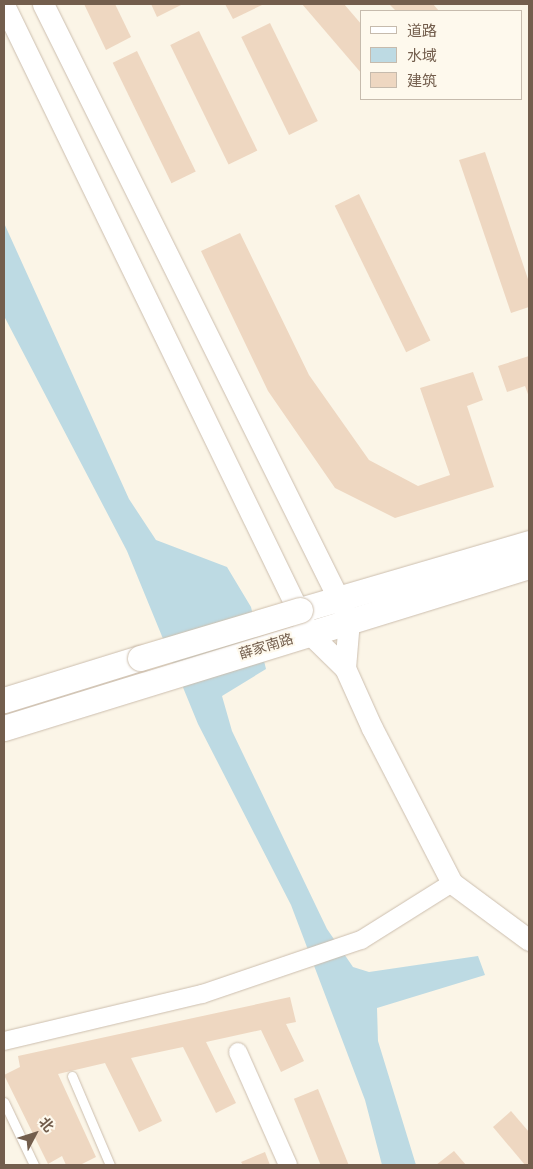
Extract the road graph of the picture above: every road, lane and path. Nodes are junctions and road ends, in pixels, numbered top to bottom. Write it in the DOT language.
graph roads {
  1 [pos="43,4"];
  2 [pos="4,5"];
  3 [pos="529,543"];
  4 [pos="529,566"];
  5 [pos="344,609"];
  6 [pos="305,621"];
  7 [pos="346,668"];
  8 [pos="4,700"];
  9 [pos="4,728"];
  10 [pos="452,883"];
  11 [pos="529,940"];
  12 [pos="4,1041"];
  13 [pos="238,1052"];
  14 [pos="72,1076"];
  15 [pos="4,1102"];
  16 [pos="34,1165"];
  17 [pos="110,1165"];
  18 [pos="288,1165"];
  1 -- 5 [label="street"];
  2 -- 6 [label="street"];
  3 -- 5 [label="main road, 薛家南路"];
  4 -- 5 [label="main road, 薛家南路"];
  5 -- 6 [label="main road, 薛家南路"];
  5 -- 7 [label="street"];
  6 -- 7 [label="street"];
  6 -- 8 [label="main road, 薛家南路, bridge"];
  6 -- 9 [label="main road, 薛家南路"];
  7 -- 10 [label="street"];
  10 -- 11 [label="street"];
  10 -- 12 [label="street"];
  13 -- 18 [label="street"];
  14 -- 17 [label="lane"];
  15 -- 16 [label="lane"];
}
